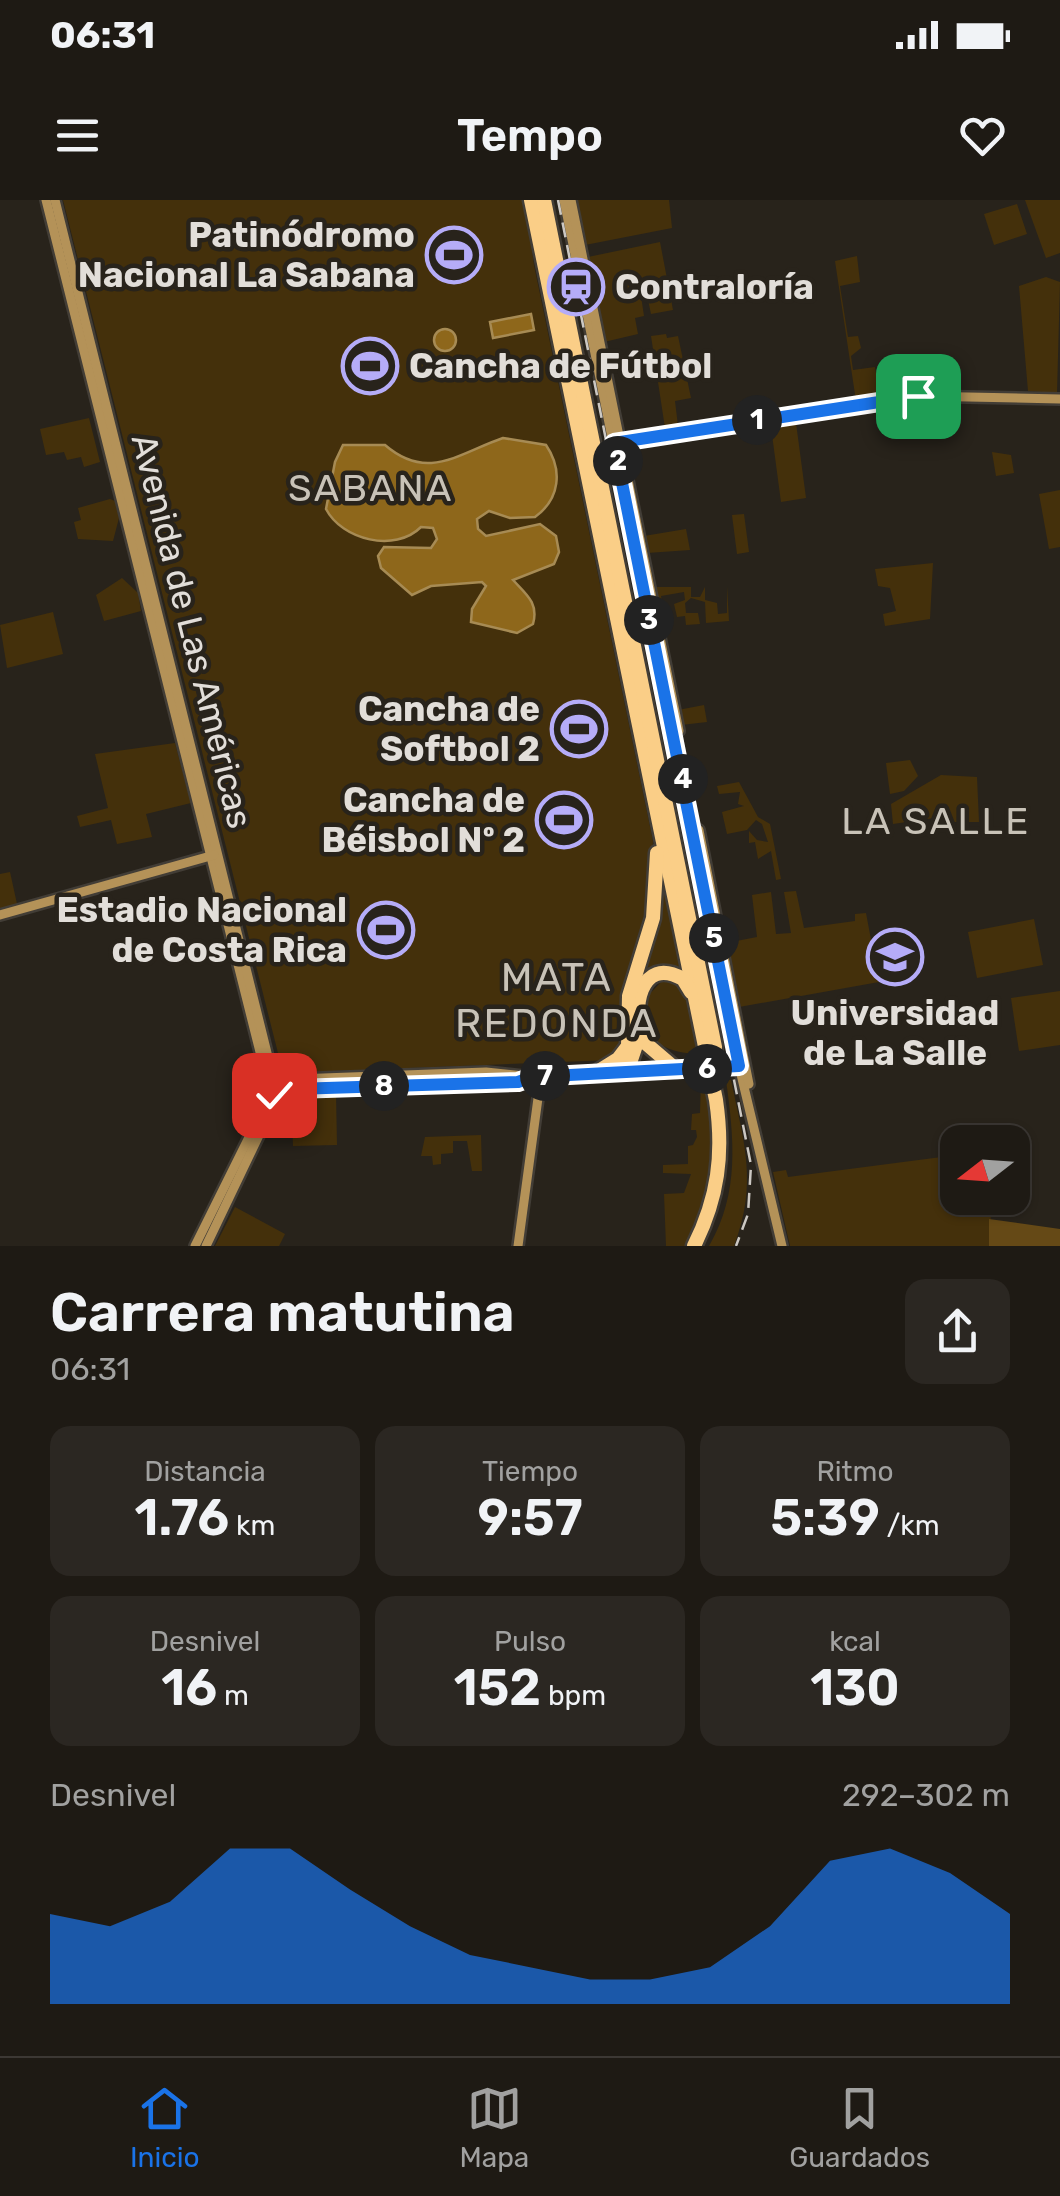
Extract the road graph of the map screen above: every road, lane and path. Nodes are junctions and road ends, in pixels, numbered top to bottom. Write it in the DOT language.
graph roads {
  1 [pos="46,200"];
  2 [pos="55,200"];
  3 [pos="531,200"];
  4 [pos="544,200"];
  5 [pos="567,200"];
  6 [pos="544,264"];
  7 [pos="560,282"];
  8 [pos="1060,399"];
  9 [pos="618,442"];
  10 [pos="615,614"];
  11 [pos="636,645"];
  12 [pos="648,773"];
  13 [pos="215,854"];
  14 [pos="0,915"];
  15 [pos="700,1025"];
  16 [pos="640,1033"];
  17 [pos="269,1053"];
  18 [pos="263,1064"];
  19 [pos="740,1069"];
  20 [pos="676,1070"];
  21 [pos="627,1072"];
  22 [pos="594,1074"];
  23 [pos="537,1076"];
  24 [pos="274,1077"];
  25 [pos="294,1089"];
  26 [pos="274,1104"];
  27 [pos="195,1246"];
  28 [pos="206,1246"];
  29 [pos="518,1246"];
  30 [pos="694,1246"];
  31 [pos="703,1246"];
  32 [pos="782,1246"];
  1 -- 13 [label="main road, Avenida de Las Américas"];
  2 -- 13 [label="main road, Avenida de Las Américas"];
  3 -- 6 [label="highway"];
  4 -- 7 [label="highway"];
  5 -- 9 [label="main road"];
  6 -- 7 [label="highway"];
  6 -- 10 [label="highway"];
  7 -- 11 [label="highway"];
  8 -- 9 [label="main road"];
  9 -- 19 [label="main road"];
  10 -- 11 [label="highway"];
  10 -- 12 [label="highway"];
  11 -- 31 [label="highway"];
  12 -- 15 [label="highway"];
  12 -- 22 [label="highway"];
  13 -- 14 [label="main road"];
  13 -- 17 [label="main road, Avenida de Las Américas"];
  13 -- 18 [label="main road, Avenida de Las Américas"];
  15 -- 16 [label="highway"];
  15 -- 30 [label="highway"];
  16 -- 20 [label="highway"];
  16 -- 21 [label="highway"];
  17 -- 23 [label="main road"];
  17 -- 24 [label="main road, Avenida de Las Américas"];
  18 -- 24 [label="main road"];
  18 -- 27 [label="main road"];
  19 -- 20 [label="main road, bridge"];
  19 -- 32 [label="main road"];
  20 -- 21 [label="main road"];
  21 -- 22 [label="main road"];
  22 -- 23 [label="main road"];
  23 -- 25 [label="main road"];
  23 -- 29 [label="main road"];
  24 -- 25 [label="main road"];
  24 -- 26 [label="main road, Avenida de Las Américas"];
  25 -- 26 [label="main road"];
  26 -- 28 [label="main road"];
}
